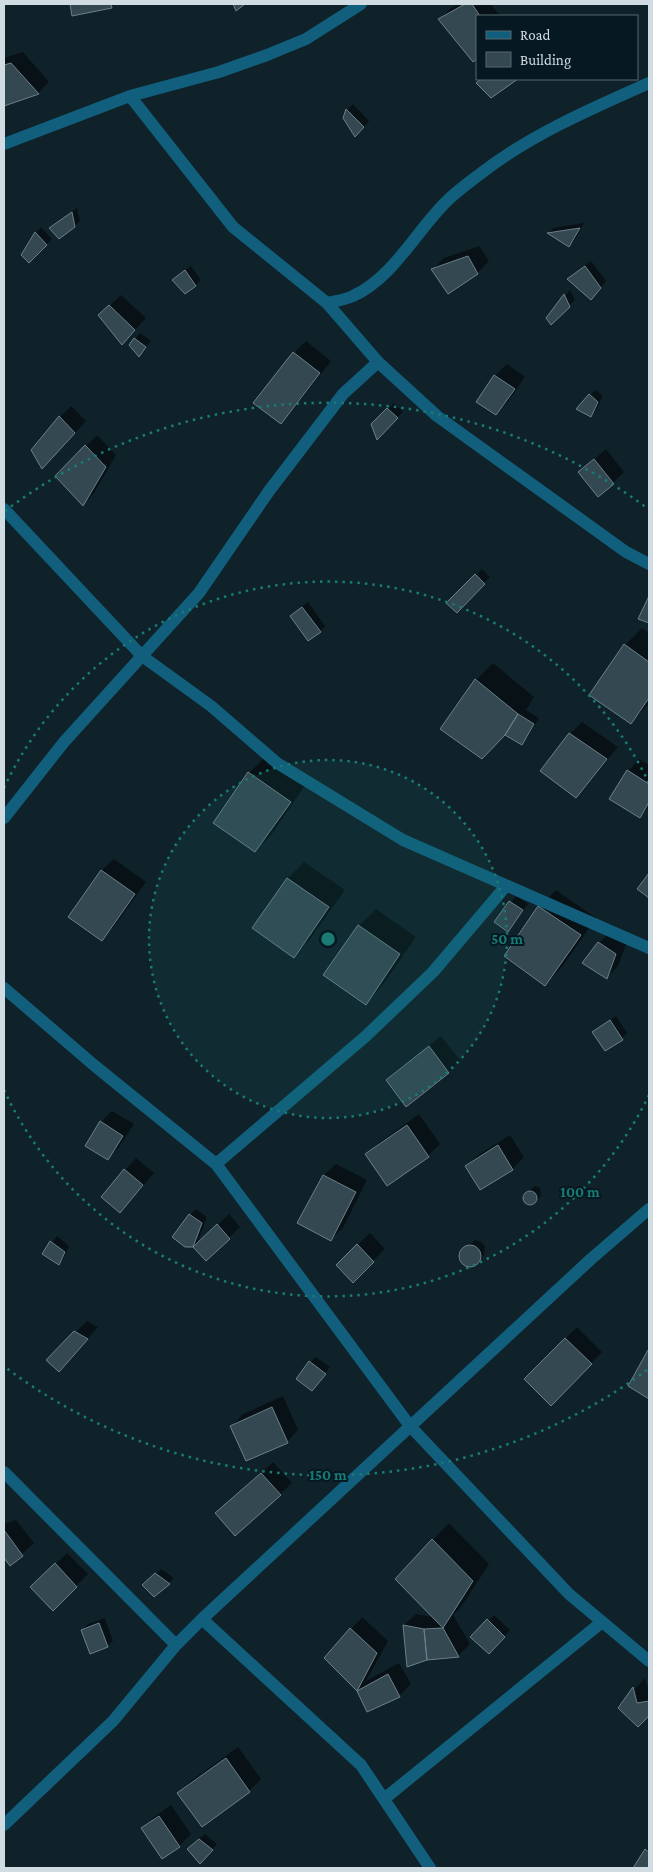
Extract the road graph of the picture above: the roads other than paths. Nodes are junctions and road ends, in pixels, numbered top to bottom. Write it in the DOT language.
graph roads {
  1 [pos="361,4"];
  2 [pos="649,83"];
  3 [pos="130,96"];
  4 [pos="4,144"];
  5 [pos="327,303"];
  6 [pos="378,362"];
  7 [pos="4,509"];
  8 [pos="649,564"];
  9 [pos="142,656"];
  10 [pos="4,818"];
  11 [pos="506,886"];
  12 [pos="649,948"];
  13 [pos="4,988"];
  14 [pos="216,1164"];
  15 [pos="649,1209"];
  16 [pos="410,1426"];
  17 [pos="4,1472"];
  18 [pos="202,1619"];
  19 [pos="602,1622"];
  20 [pos="176,1645"];
  21 [pos="649,1661"];
  22 [pos="384,1799"];
  23 [pos="4,1825"];
  24 [pos="430,1868"];
  1 -- 3 [label="street"];
  2 -- 5 [label="street"];
  3 -- 4 [label="street"];
  3 -- 5 [label="street"];
  5 -- 6 [label="street"];
  6 -- 8 [label="street"];
  6 -- 9 [label="street"];
  7 -- 9 [label="street"];
  9 -- 10 [label="street"];
  9 -- 11 [label="street"];
  11 -- 12 [label="street"];
  11 -- 14 [label="street"];
  13 -- 14 [label="street"];
  14 -- 16 [label="street"];
  15 -- 16 [label="street"];
  16 -- 18 [label="street"];
  16 -- 19 [label="street"];
  17 -- 20 [label="street"];
  18 -- 20 [label="street"];
  18 -- 22 [label="street"];
  19 -- 21 [label="street"];
  19 -- 22 [label="street"];
  20 -- 23 [label="street"];
  22 -- 24 [label="street"];
}
